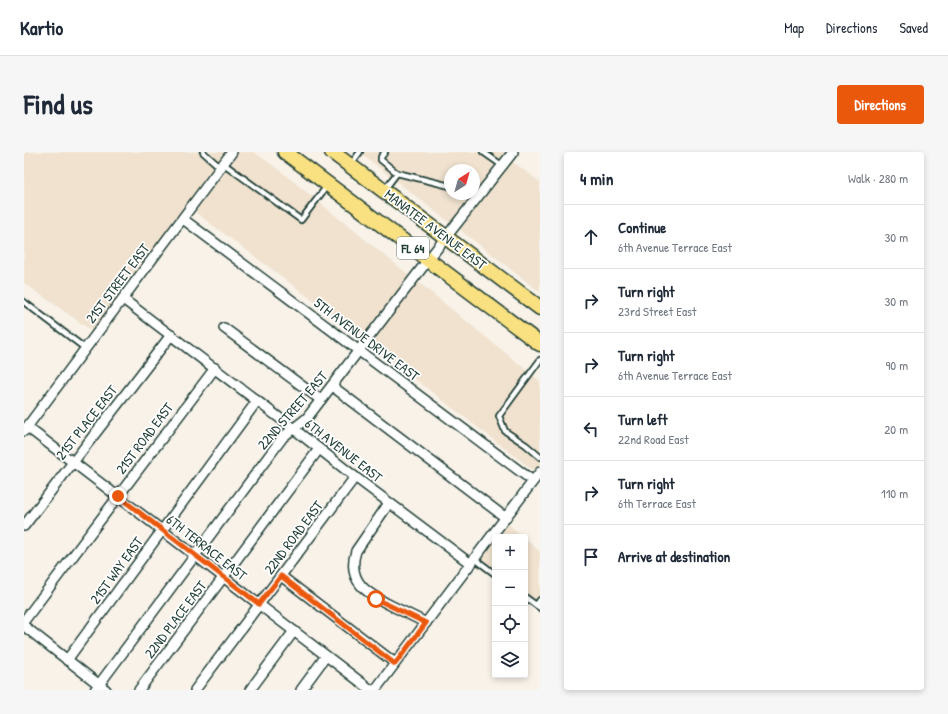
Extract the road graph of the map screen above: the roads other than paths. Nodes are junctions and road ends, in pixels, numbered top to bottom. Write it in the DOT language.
graph roads {
  1 [pos="203,152"];
  2 [pos="232,152"];
  3 [pos="285,152"];
  4 [pos="332,152"];
  5 [pos="360,152"];
  6 [pos="385,152"];
  7 [pos="483,152"];
  8 [pos="514,152"];
  9 [pos="222,166"];
  10 [pos="350,166"];
  11 [pos="503,166"];
  12 [pos="397,173"];
  13 [pos="328,184"];
  14 [pos="444,185"];
  15 [pos="480,189"];
  16 [pos="384,190"];
  17 [pos="471,200"];
  18 [pos="183,219"];
  19 [pos="446,237"];
  20 [pos="428,260"];
  21 [pos="123,299"];
  22 [pos="24,302"];
  23 [pos="540,308"];
  24 [pos="224,328"];
  25 [pos="171,335"];
  26 [pos="540,344"];
  27 [pos="86,349"];
  28 [pos="359,350"];
  29 [pos="540,360"];
  30 [pos="215,368"];
  31 [pos="332,386"];
  32 [pos="257,400"];
  33 [pos="321,400"];
  34 [pos="26,429"];
  35 [pos="294,429"];
  36 [pos="319,449"];
  37 [pos="540,457"];
  38 [pos="73,462"];
  39 [pos="540,472"];
  40 [pos="355,477"];
  41 [pos="533,481"];
  42 [pos="118,496"];
  43 [pos="389,503"];
  44 [pos="506,518"];
  45 [pos="24,526"];
  46 [pos="162,530"];
  47 [pos="196,556"];
  48 [pos="473,561"];
  49 [pos="492,572"];
  50 [pos="281,576"];
  51 [pos="223,578"];
  52 [pos="528,599"];
  53 [pos="540,600"];
  54 [pos="259,604"];
  55 [pos="538,607"];
  56 [pos="24,621"];
  57 [pos="426,623"];
  58 [pos="24,626"];
  59 [pos="294,631"];
  60 [pos="326,656"];
  61 [pos="67,660"];
  62 [pos="395,664"];
  63 [pos="100,688"];
  64 [pos="139,690"];
  65 [pos="195,690"];
  66 [pos="250,690"];
  67 [pos="301,690"];
  68 [pos="371,690"];
  69 [pos="375,690"];
  1 -- 9 [label="lane"];
  2 -- 9 [label="street, 21ST STREET EAST"];
  3 -- 13 [label="main road, MANATEE AVENUE EAST / FL 64"];
  4 -- 10 [label="main road, MANATEE AVENUE EAST / FL 64"];
  5 -- 10 [label="lane"];
  6 -- 12 [label="lane"];
  7 -- 11 [label="lane"];
  8 -- 11 [label="street, 22ND STREET EAST"];
  9 -- 13 [label="lane"];
  9 -- 18 [label="street, 21ST STREET EAST"];
  10 -- 16 [label="main road, MANATEE AVENUE EAST / FL 64"];
  11 -- 15 [label="street, 22ND STREET EAST"];
  12 -- 14 [label="lane"];
  12 -- 16 [label="lane"];
  13 -- 20 [label="main road, MANATEE AVENUE EAST / FL 64"];
  16 -- 19 [label="main road, MANATEE AVENUE EAST / FL 64"];
  17 -- 19 [label="street, 22ND STREET EAST"];
  18 -- 21 [label="street, 21ST STREET EAST"];
  18 -- 28 [label="street, 5TH AVENUE DRIVE EAST"];
  19 -- 20 [label="street, 22ND STREET EAST"];
  19 -- 23 [label="main road, MANATEE AVENUE EAST / FL 64"];
  20 -- 26 [label="main road, MANATEE AVENUE EAST / FL 64"];
  20 -- 28 [label="street, 22ND STREET EAST"];
  21 -- 25 [label="street, 6TH AVENUE EAST"];
  21 -- 27 [label="street, 21ST STREET EAST"];
  22 -- 27 [label="lane"];
  24 -- 33 [label="street"];
  25 -- 30 [label="street, 6TH AVENUE EAST"];
  25 -- 38 [label="street, 21ST PLACE EAST"];
  27 -- 34 [label="street, 21ST STREET EAST"];
  28 -- 31 [label="street, 22ND STREET EAST"];
  28 -- 41 [label="street, 5TH AVENUE DRIVE EAST"];
  29 -- 37 [label="lane"];
  30 -- 32 [label="street, 6TH AVENUE EAST"];
  30 -- 42 [label="street, 21ST ROAD EAST"];
  31 -- 33 [label="street, 22ND STREET EAST"];
  31 -- 44 [label="street"];
  32 -- 35 [label="street, 6TH AVENUE EAST"];
  32 -- 46 [label="street, 21ST WAY EAST"];
  33 -- 35 [label="street, 22ND STREET EAST"];
  34 -- 38 [label="street, 6TH TERRACE EAST"];
  35 -- 36 [label="street, 6TH AVENUE EAST"];
  35 -- 47 [label="street, 22ND STREET EAST"];
  36 -- 40 [label="street, 6TH AVENUE EAST"];
  36 -- 51 [label="street, 22ND PLACE EAST"];
  38 -- 42 [label="street, 6TH TERRACE EAST"];
  38 -- 45 [label="street, 21ST PLACE EAST"];
  39 -- 41 [label="street"];
  40 -- 43 [label="street, 6TH AVENUE EAST"];
  40 -- 50 [label="street, 22ND ROAD EAST"];
  41 -- 44 [label="street"];
  42 -- 46 [label="street, 6TH TERRACE EAST"];
  42 -- 56 [label="street, 21ST ROAD EAST"];
  43 -- 48 [label="street, 6TH AVENUE EAST"];
  43 -- 57 [label="street"];
  44 -- 48 [label="street"];
  46 -- 47 [label="street, 6TH TERRACE EAST"];
  46 -- 61 [label="street, 21ST WAY EAST"];
  47 -- 51 [label="street, 6TH TERRACE EAST"];
  47 -- 63 [label="street, 22ND STREET EAST"];
  48 -- 49 [label="lane, 6TH AVENUE EAST"];
  48 -- 57 [label="street"];
  50 -- 54 [label="street, 22ND ROAD EAST"];
  50 -- 62 [label="street"];
  51 -- 54 [label="street, 6TH TERRACE EAST"];
  51 -- 64 [label="street, 22ND PLACE EAST"];
  52 -- 55 [label="lane"];
  53 -- 55 [label="lane"];
  54 -- 59 [label="street, 6TH TERRACE EAST"];
  54 -- 65 [label="street, 22ND ROAD EAST"];
  57 -- 62 [label="street"];
  58 -- 61 [label="street"];
  59 -- 60 [label="street, 6TH TERRACE EAST"];
  59 -- 66 [label="street"];
  60 -- 67 [label="street"];
  60 -- 68 [label="street, 6TH TERRACE EAST"];
  61 -- 63 [label="street"];
  62 -- 69 [label="street"];
}
